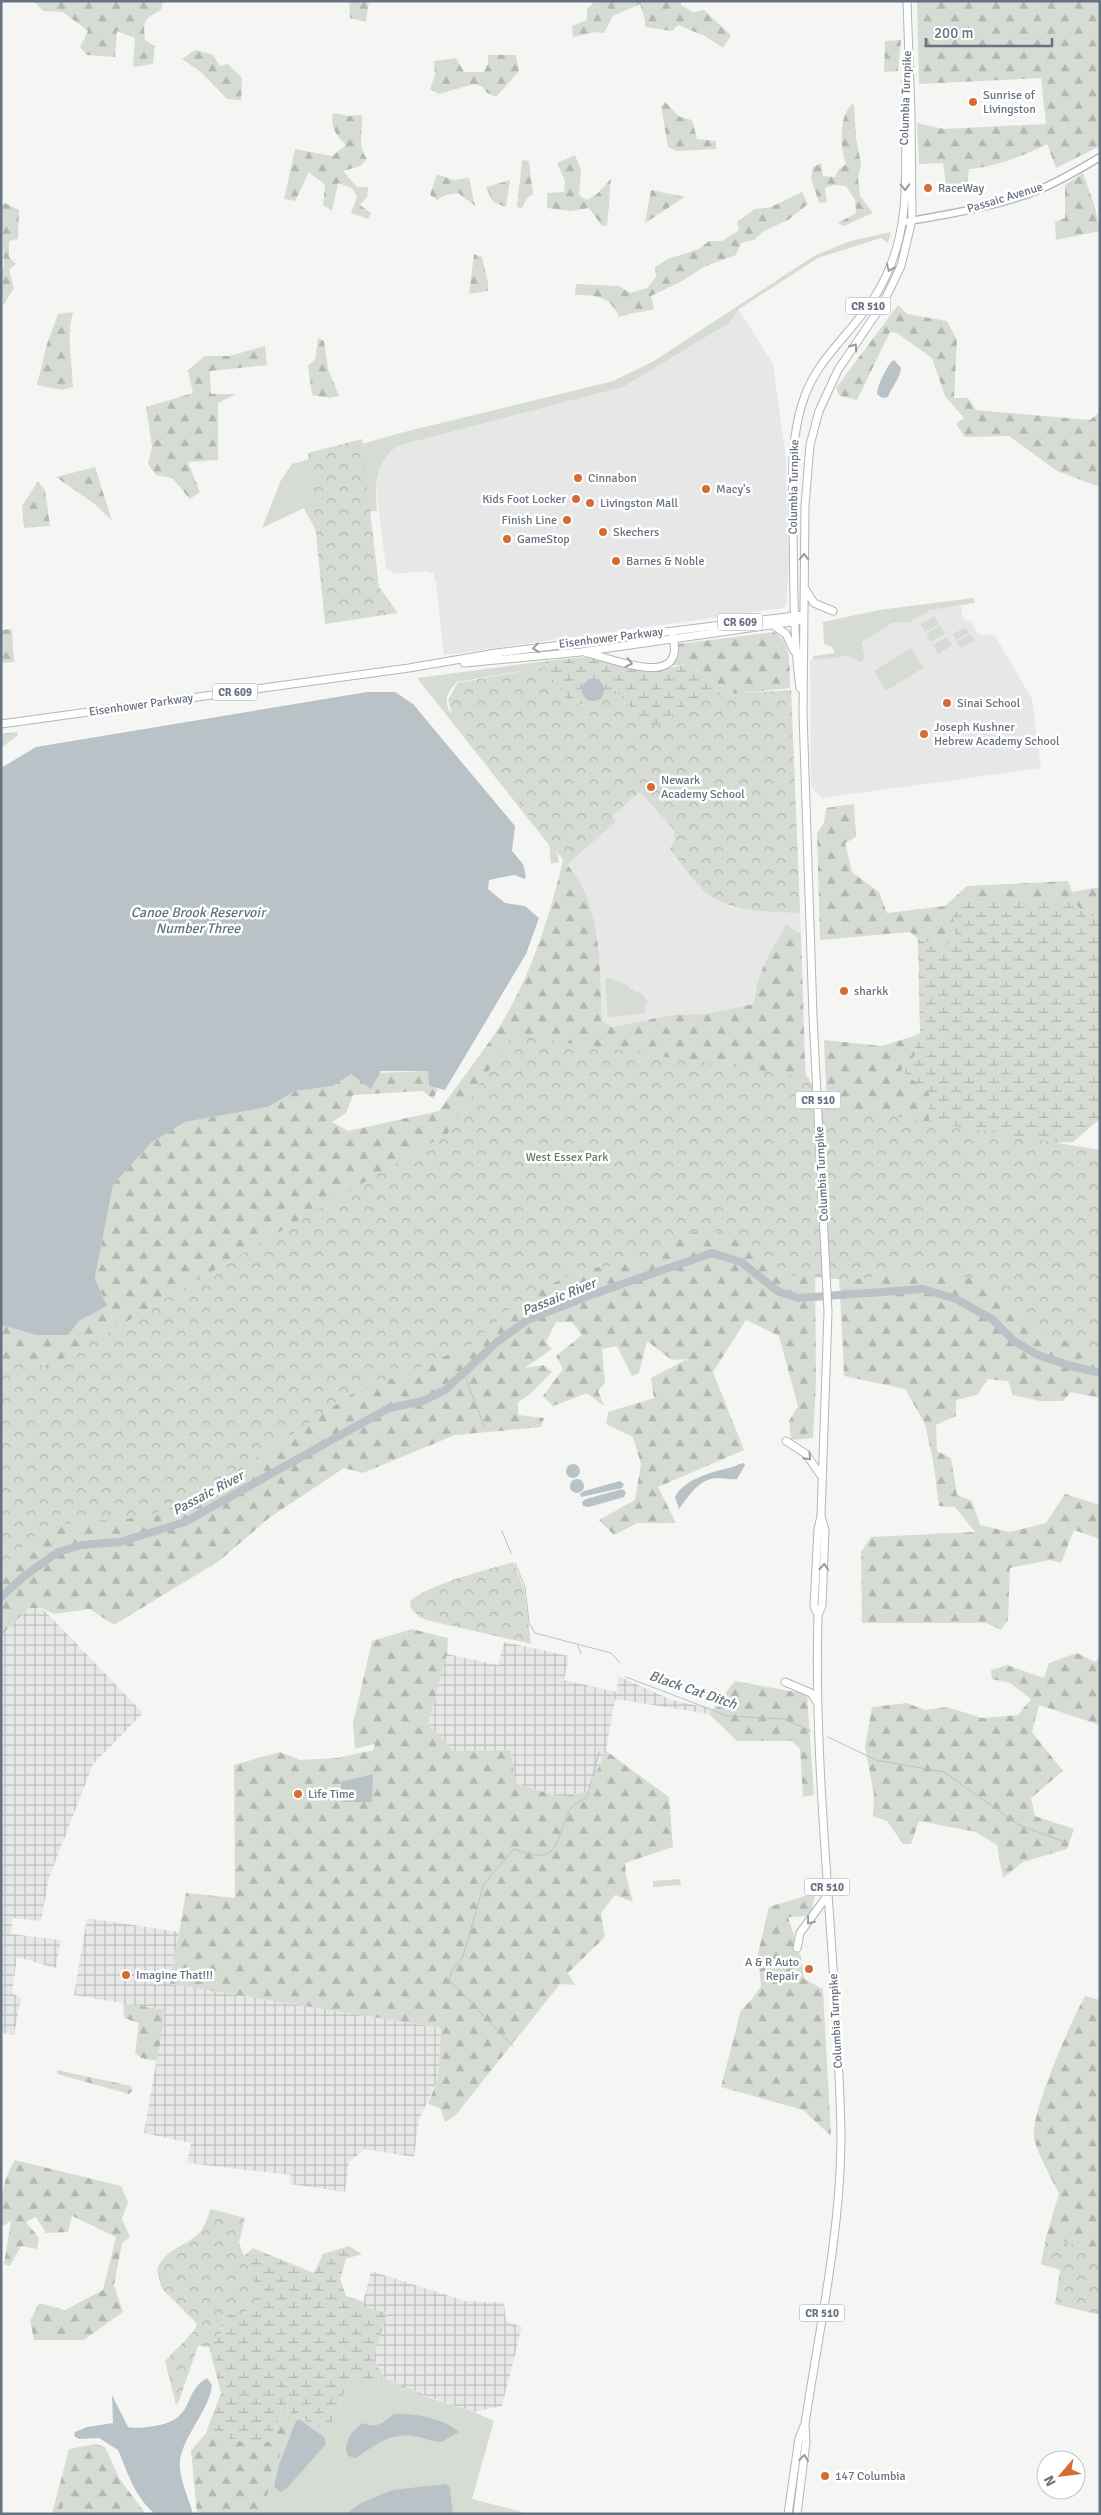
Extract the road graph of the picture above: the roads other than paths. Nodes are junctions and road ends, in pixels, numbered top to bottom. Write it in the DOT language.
graph roads {
  1 [pos="907,1"];
  2 [pos="908,34"];
  3 [pos="1100,157"];
  4 [pos="912,220"];
  5 [pos="904,222"];
  6 [pos="803,584"];
  7 [pos="795,599"];
  8 [pos="833,611"];
  9 [pos="781,617"];
  10 [pos="799,618"];
  11 [pos="773,625"];
  12 [pos="671,630"];
  13 [pos="674,639"];
  14 [pos="581,652"];
  15 [pos="796,658"];
  16 [pos="420,666"];
  17 [pos="803,713"];
  18 [pos="1,724"];
  19 [pos="786,1441"];
  20 [pos="823,1479"];
  21 [pos="785,1682"];
  22 [pos="819,1707"];
  23 [pos="828,1896"];
  24 [pos="797,1948"];
  25 [pos="805,2424"];
  26 [pos="788,2514"];
  27 [pos="797,2514"];
  1 -- 2 [label="main road, CR 510"];
  2 -- 4 [label="main road, Columbia Turnpike / CR 510"];
  2 -- 5 [label="main road, Columbia Turnpike / CR 510, one-way"];
  3 -- 4 [label="main road, Passaic Avenue"];
  4 -- 5 [label="main road, Passaic Avenue"];
  6 -- 4 [label="main road, Columbia Turnpike / CR 510, one-way"];
  5 -- 7 [label="main road, Columbia Turnpike / CR 510, one-way"];
  6 -- 8 [label="main road"];
  6 -- 10 [label="main road, Columbia Turnpike / CR 510"];
  7 -- 9 [label="main road"];
  7 -- 10 [label="main road, Columbia Turnpike / CR 510"];
  9 -- 10 [label="main road, Eisenhower Parkway / CR 609"];
  9 -- 12 [label="main road, Eisenhower Parkway / CR 609"];
  10 -- 11 [label="main road, Eisenhower Parkway / CR 609"];
  10 -- 15 [label="main road, Columbia Turnpike / CR 510"];
  10 -- 17 [label="main road, Columbia Turnpike / CR 510"];
  11 -- 13 [label="main road, Eisenhower Parkway / CR 609"];
  11 -- 15 [label="main road"];
  12 -- 13 [label="main road"];
  12 -- 16 [label="main road, Eisenhower Parkway / CR 609, one-way"];
  13 -- 14 [label="main road, Eisenhower Parkway / CR 609"];
  14 -- 13 [label="main road, one-way"];
  14 -- 16 [label="main road, Eisenhower Parkway / CR 609"];
  15 -- 17 [label="main road, Columbia Turnpike / CR 510"];
  16 -- 18 [label="main road, Eisenhower Parkway / CR 609"];
  17 -- 20 [label="main road, Columbia Turnpike / CR 510"];
  19 -- 20 [label="main road, one-way"];
  20 -- 22 [label="main road, Columbia Turnpike / CR 510"];
  21 -- 22 [label="main road"];
  22 -- 23 [label="main road, Columbia Turnpike / CR 510"];
  23 -- 24 [label="main road, one-way"];
  23 -- 25 [label="main road, Columbia Turnpike / CR 510"];
  25 -- 26 [label="main road, Columbia Turnpike / CR 510"];
  27 -- 25 [label="main road, Columbia Turnpike / CR 510, one-way"];
}
